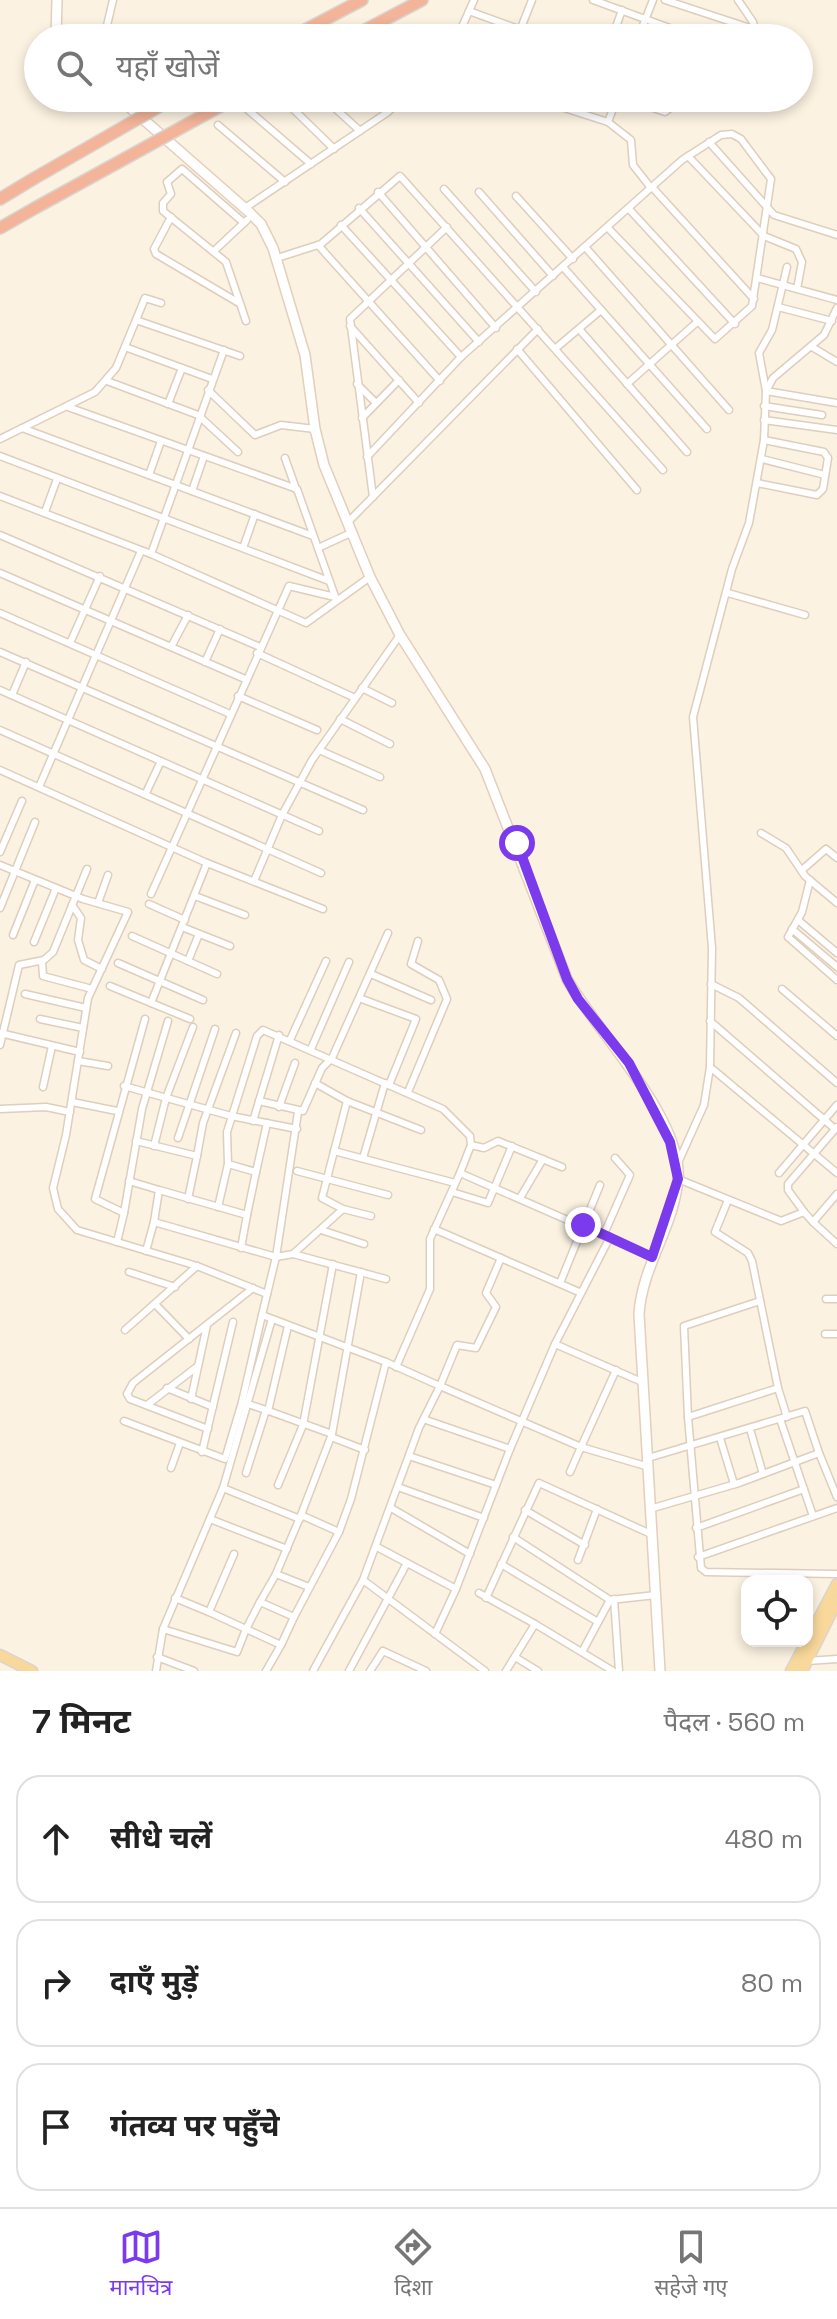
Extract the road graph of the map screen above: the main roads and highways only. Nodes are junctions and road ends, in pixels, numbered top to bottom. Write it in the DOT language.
graph roads {
  1 [pos="57,0"];
  2 [pos="362,0"];
  3 [pos="422,0"];
  4 [pos="56,24"];
  5 [pos="317,24"];
  6 [pos="377,24"];
  7 [pos="135,112"];
  8 [pos="150,112"];
  9 [pos="210,112"];
  10 [pos="0,199"];
  11 [pos="0,228"];
  12 [pos="837,1584"];
  13 [pos="835,1601"];
  14 [pos="0,1655"];
  15 [pos="804,1666"];
  16 [pos="32,1671"];
  17 [pos="660,1671"];
  18 [pos="791,1671"];
  1 -- 4 [label="main road"];
  2 -- 5 [label="highway"];
  3 -- 6 [label="highway"];
  7 -- 17 [label="main road"];
  8 -- 10 [label="highway, bridge"];
  9 -- 11 [label="highway, bridge"];
  12 -- 13 [label="main road"];
  13 -- 15 [label="main road"];
  13 -- 18 [label="main road"];
  14 -- 16 [label="main road"];
}
